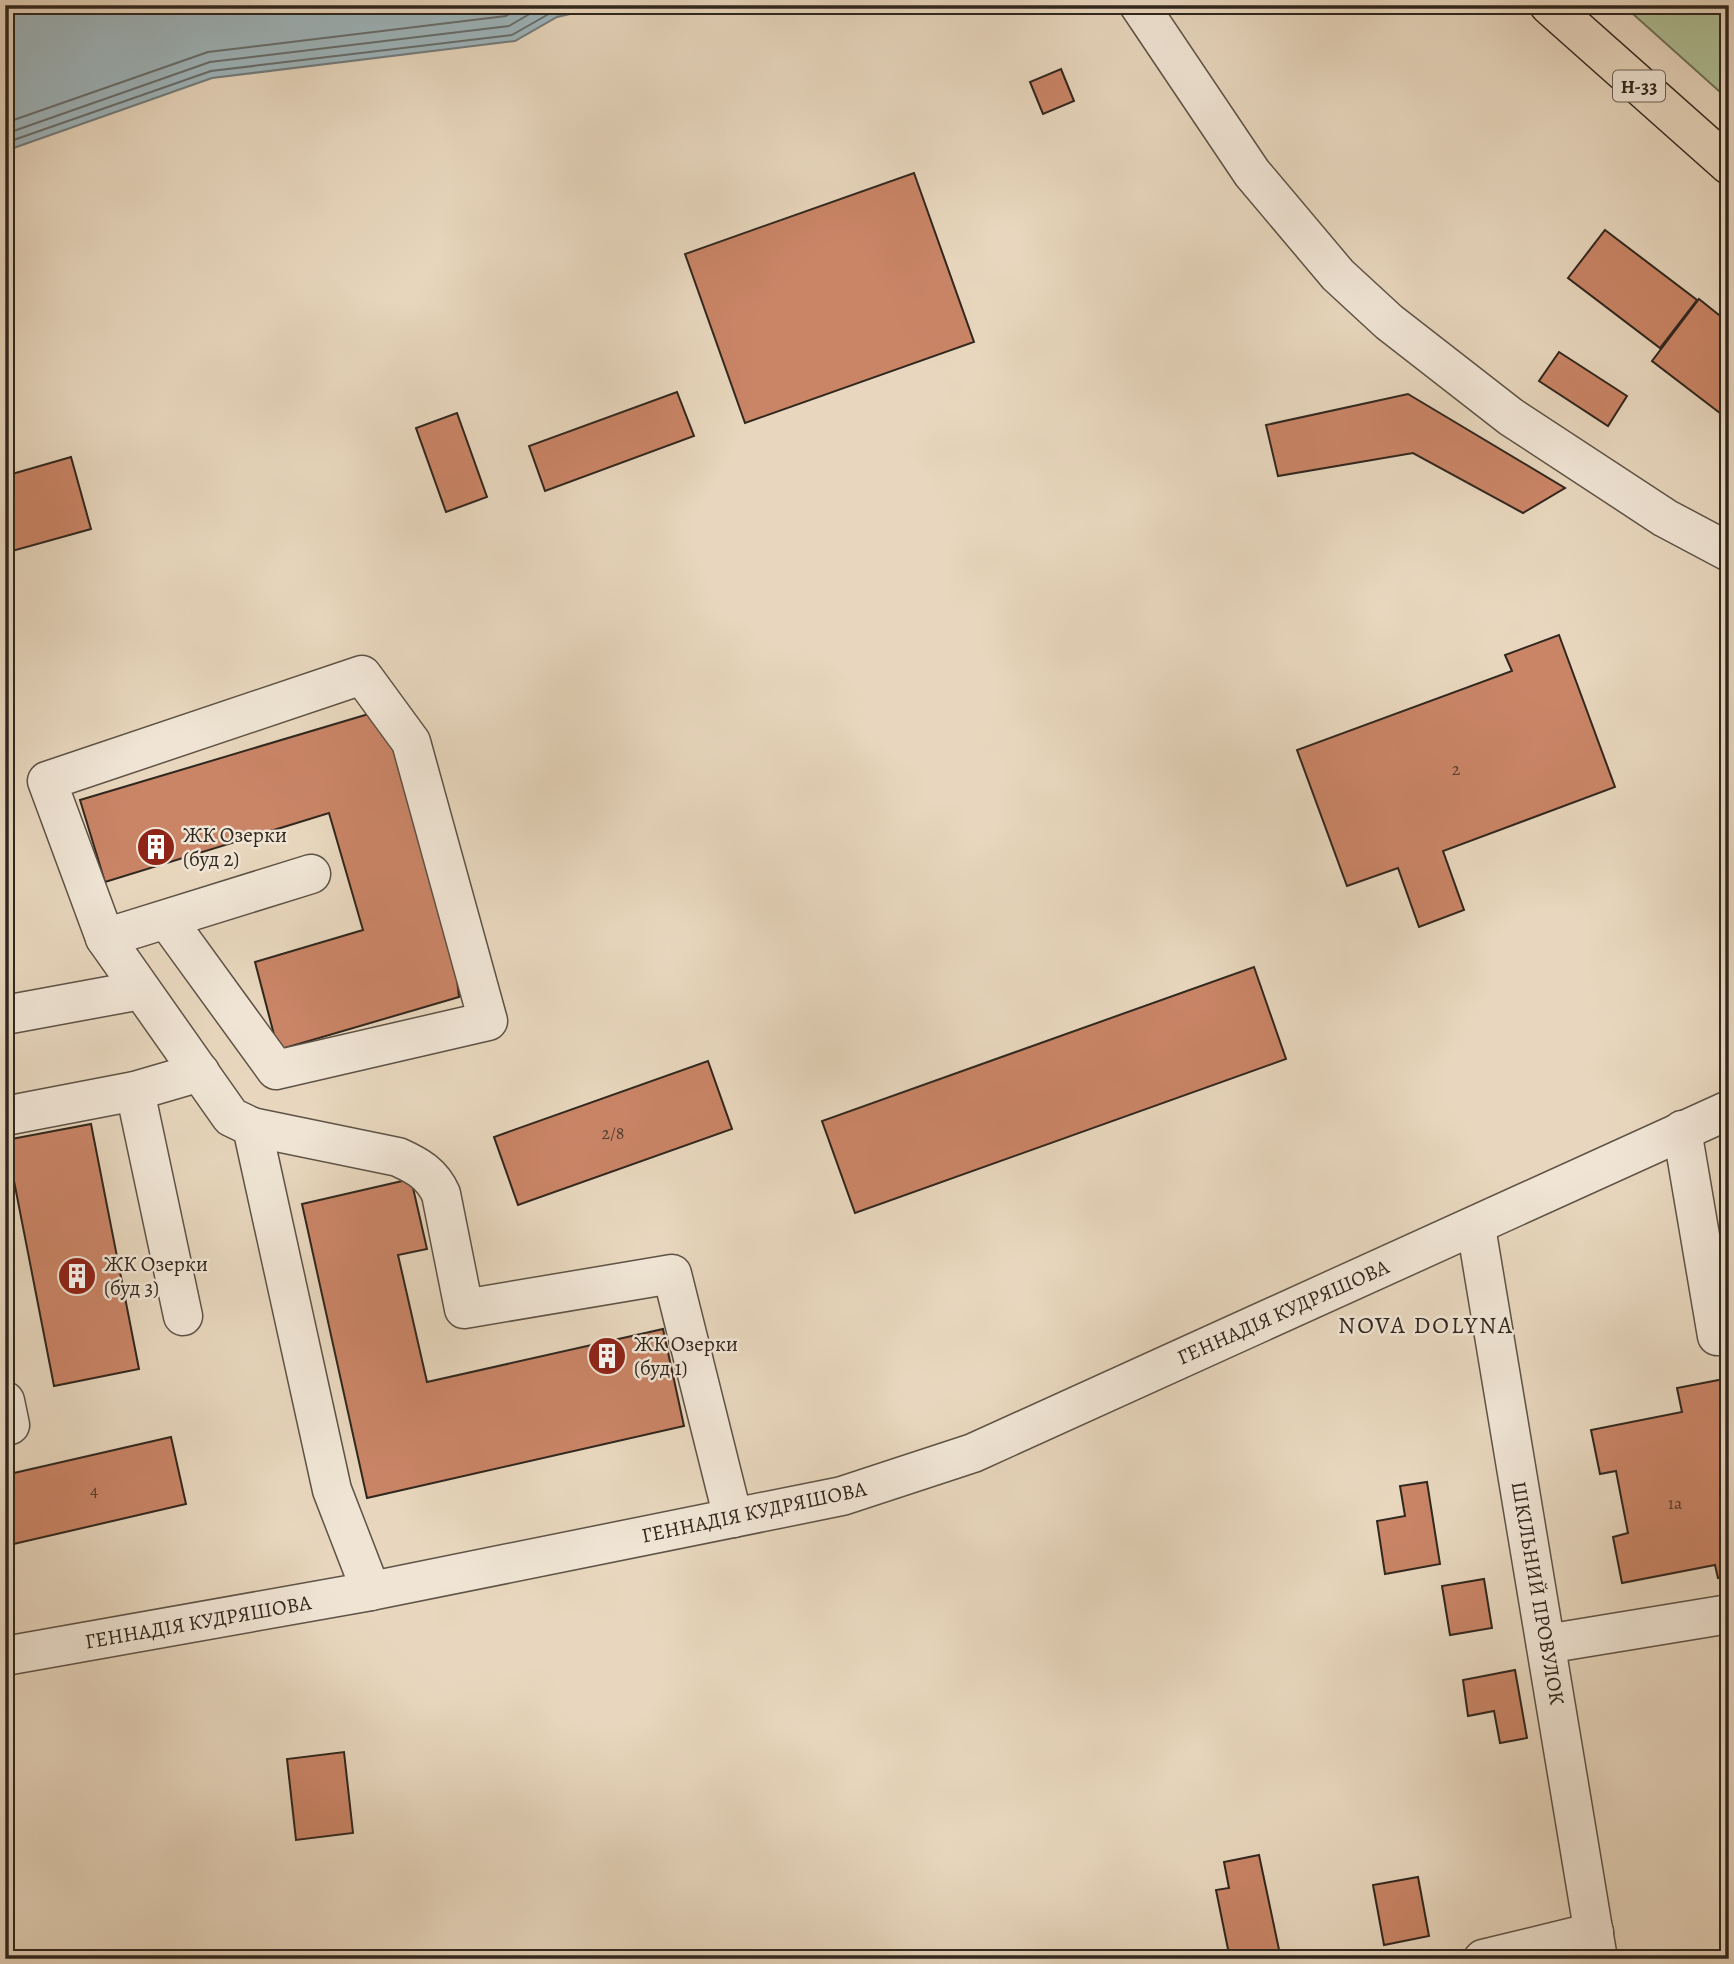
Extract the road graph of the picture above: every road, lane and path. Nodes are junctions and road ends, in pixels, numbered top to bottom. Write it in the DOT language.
graph roads {
  1 [pos="1139,5"];
  2 [pos="1549,5"];
  3 [pos="1729,165"];
  4 [pos="1729,552"];
  5 [pos="311,874"];
  6 [pos="167,919"];
  7 [pos="105,938"];
  8 [pos="141,989"];
  9 [pos="5,1015"];
  10 [pos="200,1072"];
  11 [pos="135,1091"];
  12 [pos="1729,1110"];
  13 [pos="5,1116"];
  14 [pos="251,1127"];
  15 [pos="1682,1130"];
  16 [pos="1476,1227"];
  17 [pos="183,1316"];
  18 [pos="1717,1336"];
  19 [pos="733,1518"];
  20 [pos="371,1591"];
  21 [pos="1729,1614"];
  22 [pos="1546,1644"];
  23 [pos="5,1656"];
  24 [pos="1596,1945"];
  25 [pos="1483,1959"];
  1 -- 4 [label="street"];
  2 -- 3 [label="main road, Н-33"];
  5 -- 6 [label="street"];
  6 -- 7 [label="street"];
  6 -- 7 [label="street"];
  7 -- 8 [label="street"];
  8 -- 9 [label="street"];
  8 -- 10 [label="street"];
  10 -- 11 [label="street"];
  10 -- 14 [label="street"];
  11 -- 13 [label="street"];
  11 -- 17 [label="street"];
  12 -- 15 [label="street, ГЕННАДІЯ КУДРЯШОВА"];
  14 -- 19 [label="street"];
  14 -- 20 [label="street"];
  15 -- 16 [label="street, ГЕННАДІЯ КУДРЯШОВА"];
  15 -- 18 [label="street"];
  16 -- 19 [label="street, ГЕННАДІЯ КУДРЯШОВА"];
  16 -- 22 [label="street, ШКІЛЬНИЙ ПРОВУЛОК"];
  19 -- 20 [label="street, ГЕННАДІЯ КУДРЯШОВА"];
  20 -- 23 [label="street, ГЕННАДІЯ КУДРЯШОВА"];
  21 -- 22 [label="street"];
  22 -- 24 [label="street, ШКІЛЬНИЙ ПРОВУЛОК"];
  24 -- 25 [label="street"];
}
